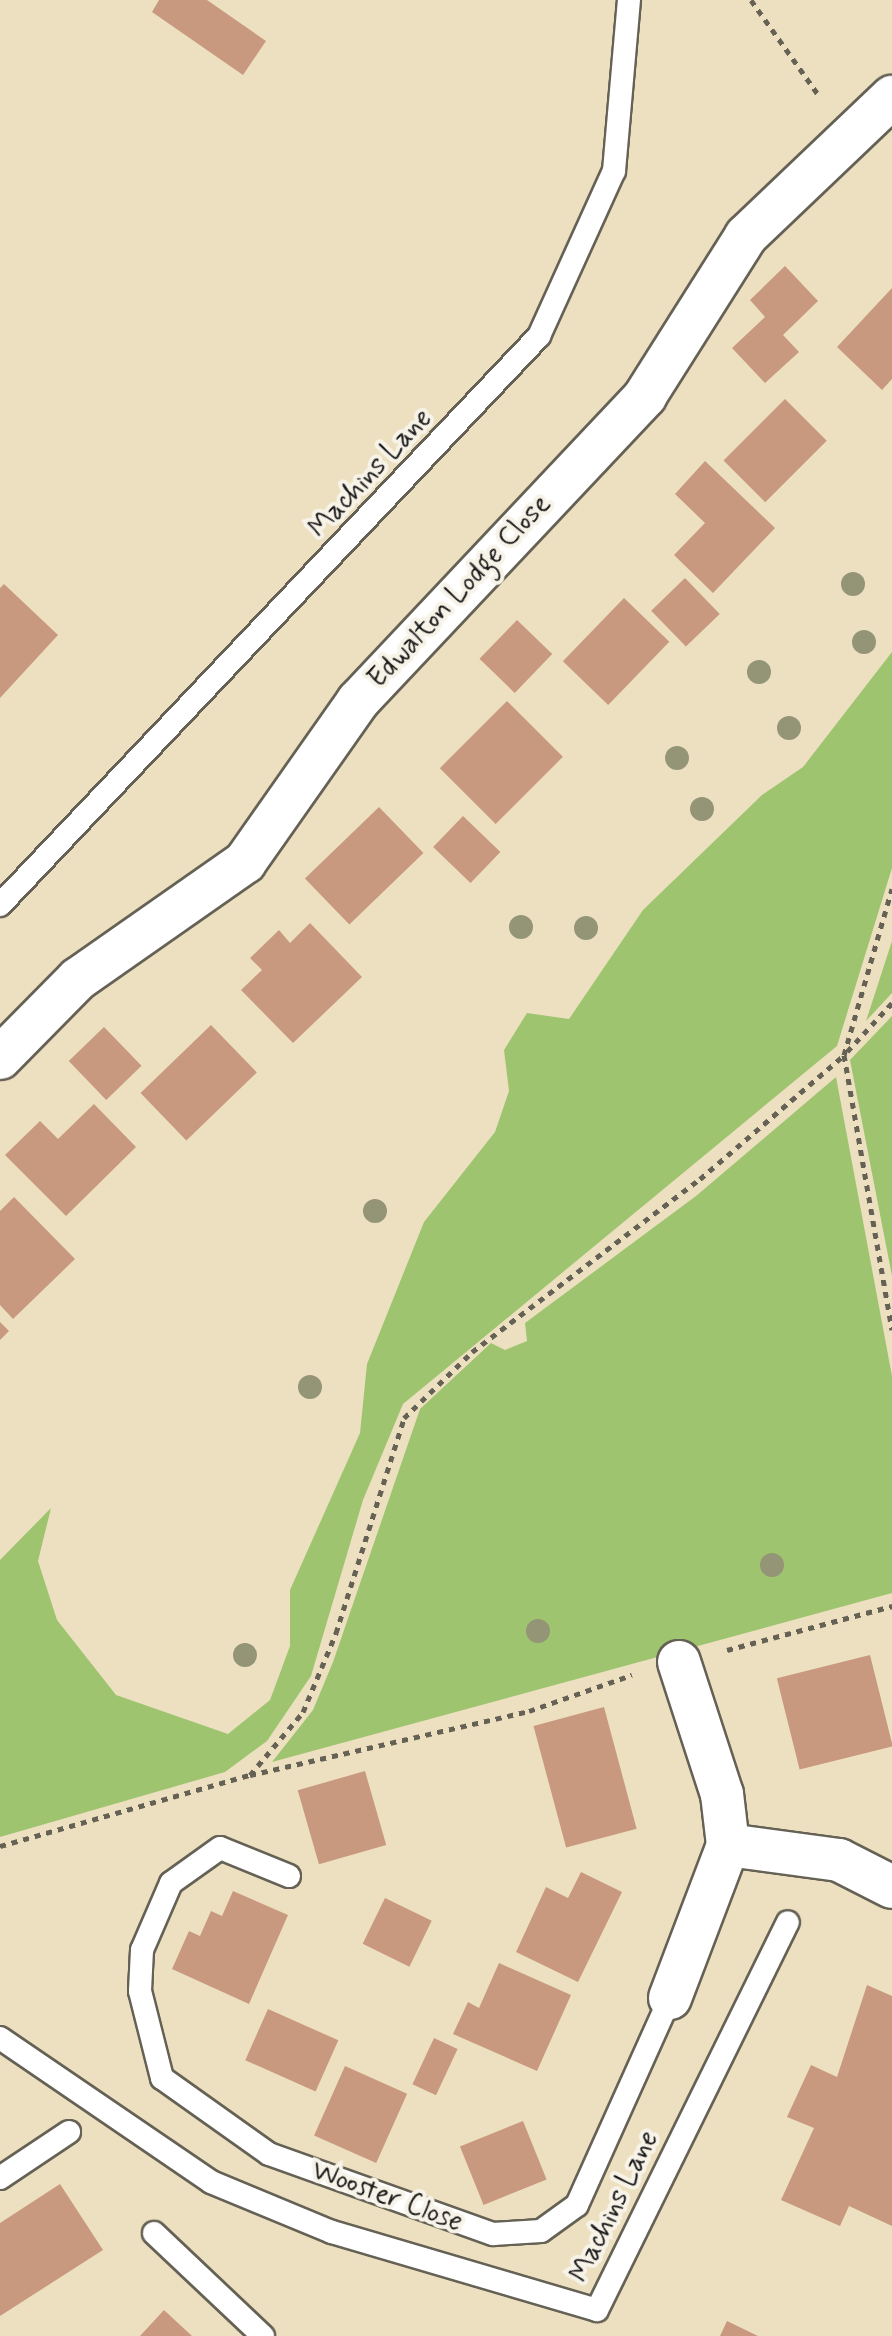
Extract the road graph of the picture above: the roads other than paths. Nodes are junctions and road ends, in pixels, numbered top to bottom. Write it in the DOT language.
graph roads {
  1 [pos="629,0"];
  2 [pos="892,97"];
  3 [pos="0,905"];
  4 [pos="0,1058"];
  5 [pos="679,1662"];
  6 [pos="728,1845"];
  7 [pos="289,1876"];
  8 [pos="892,1887"];
  9 [pos="788,1922"];
  10 [pos="670,1998"];
  11 [pos="0,2038"];
  12 [pos="69,2132"];
  13 [pos="0,2178"];
  14 [pos="154,2233"];
  15 [pos="263,2336"];
  1 -- 3 [label="lane, Machins Lane"];
  2 -- 4 [label="street, Edwalton Lodge Close"];
  5 -- 6 [label="street, Wooster Close"];
  6 -- 8 [label="street"];
  6 -- 10 [label="street, Wooster Close"];
  7 -- 10 [label="lane, Wooster Close"];
  9 -- 11 [label="lane, Machins Lane"];
  12 -- 13 [label="lane"];
  14 -- 15 [label="lane"];
}
